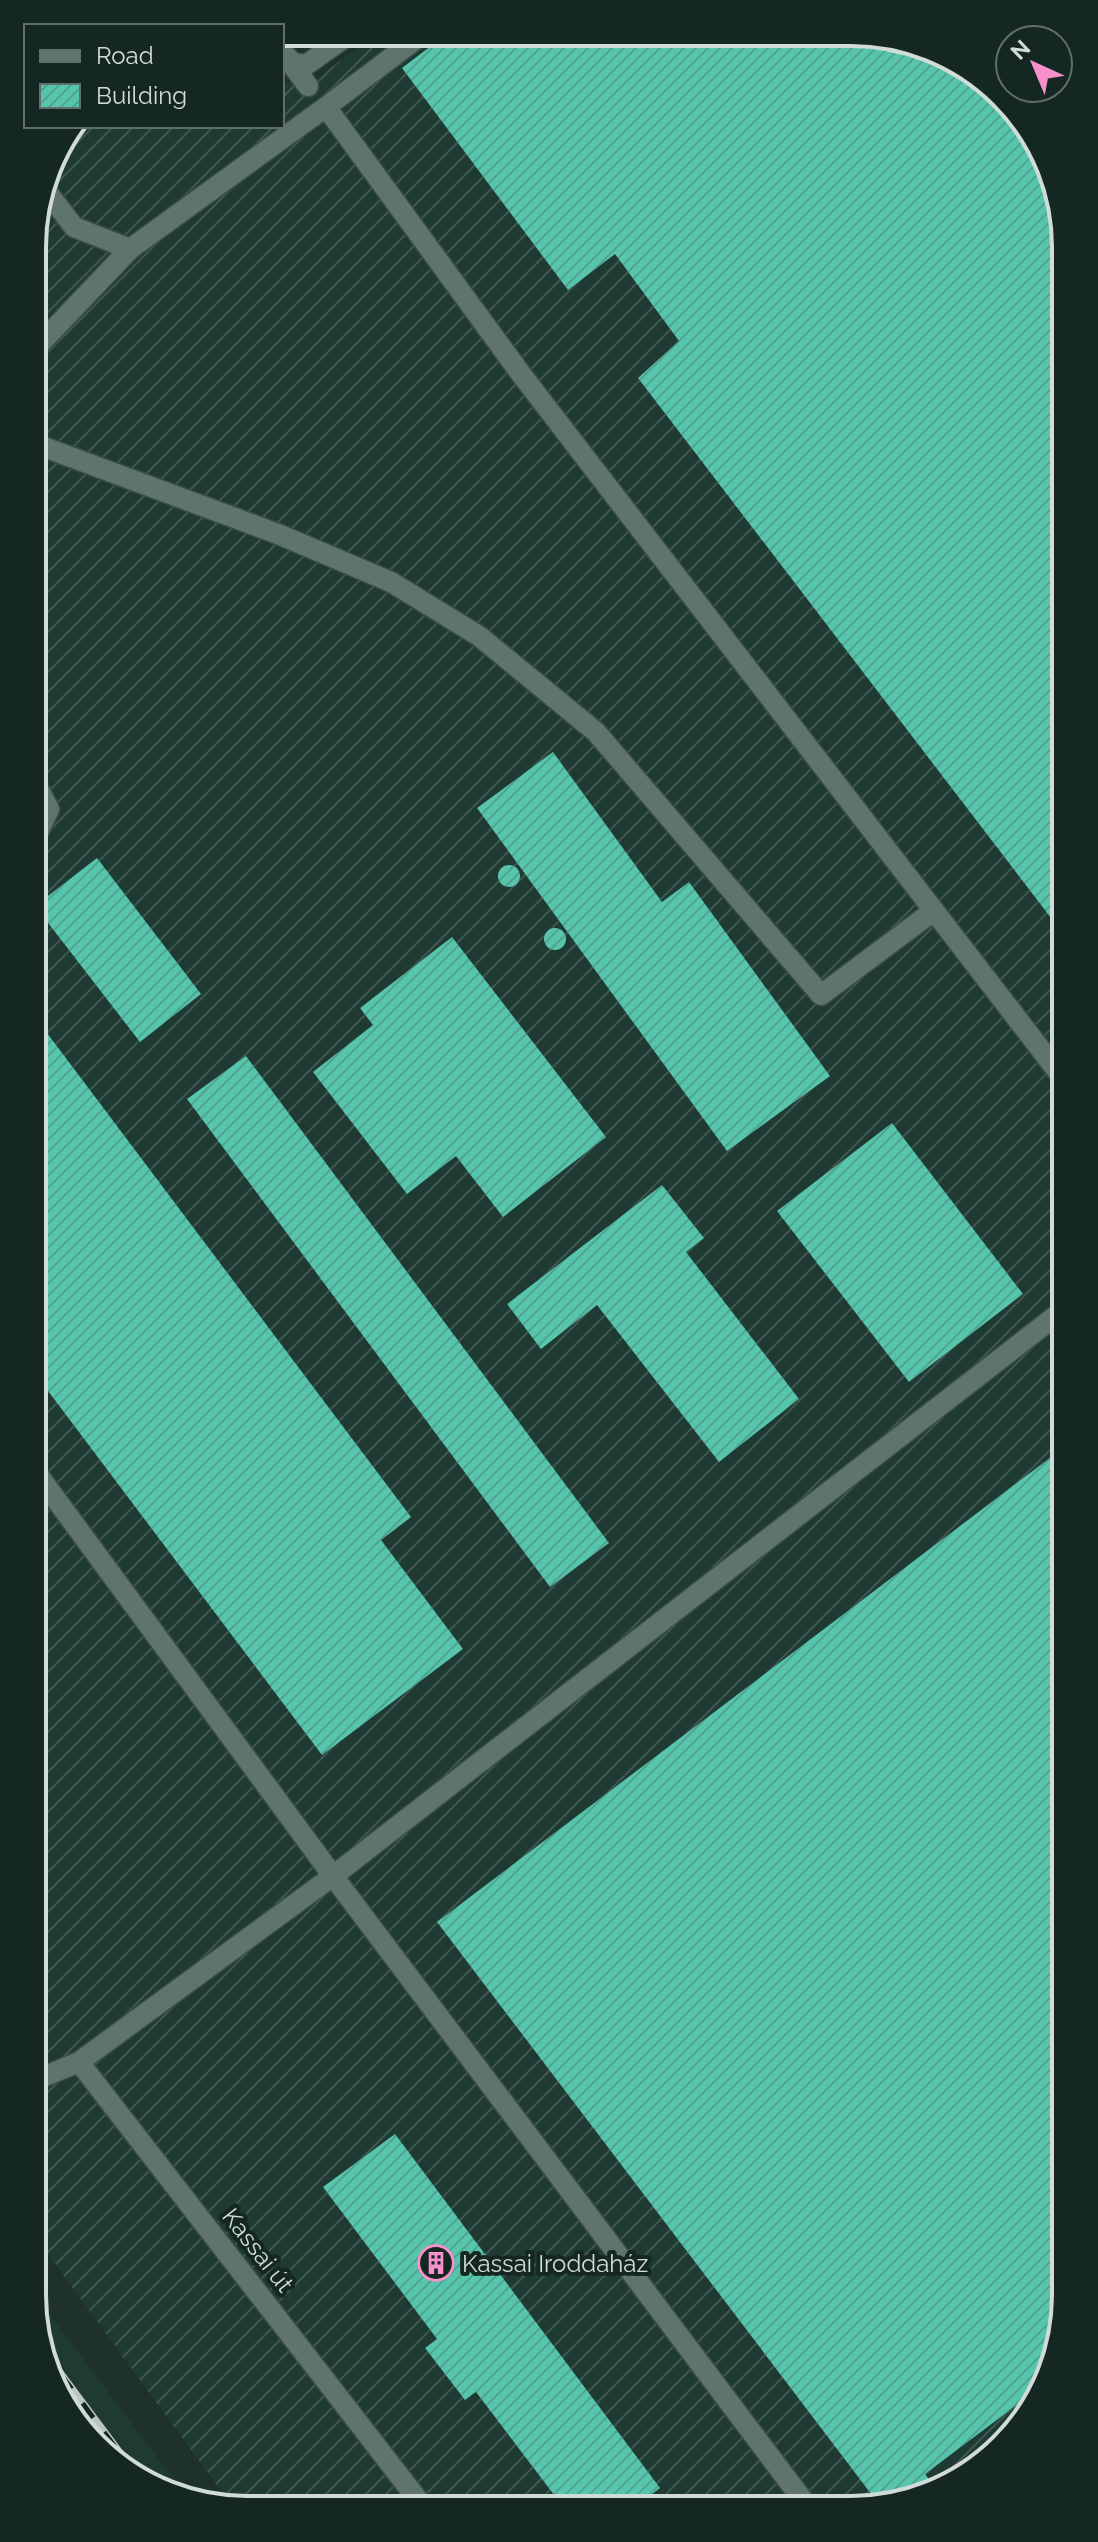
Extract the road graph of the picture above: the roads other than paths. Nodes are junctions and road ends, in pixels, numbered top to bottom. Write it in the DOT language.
graph roads {
  1 [pos="334,46"];
  2 [pos="407,46"];
  3 [pos="284,55"];
  4 [pos="308,86"];
  5 [pos="326,107"];
  6 [pos="52,199"];
  7 [pos="130,249"];
  8 [pos="46,337"];
  9 [pos="46,448"];
  10 [pos="932,912"];
  11 [pos="1052,1064"];
  12 [pos="1052,1319"];
  13 [pos="46,1486"];
  14 [pos="333,1876"];
  15 [pos="79,2062"];
  16 [pos="46,2076"];
  17 [pos="415,2496"];
  18 [pos="800,2496"];
  1 -- 3 [label="street"];
  2 -- 5 [label="street"];
  3 -- 4 [label="street"];
  5 -- 7 [label="street"];
  5 -- 10 [label="street"];
  6 -- 7 [label="street"];
  7 -- 8 [label="street"];
  9 -- 10 [label="street"];
  10 -- 11 [label="street"];
  12 -- 14 [label="street"];
  13 -- 14 [label="street"];
  14 -- 15 [label="street"];
  14 -- 18 [label="street"];
  15 -- 16 [label="street"];
  15 -- 17 [label="street, Kassai út"];
}
